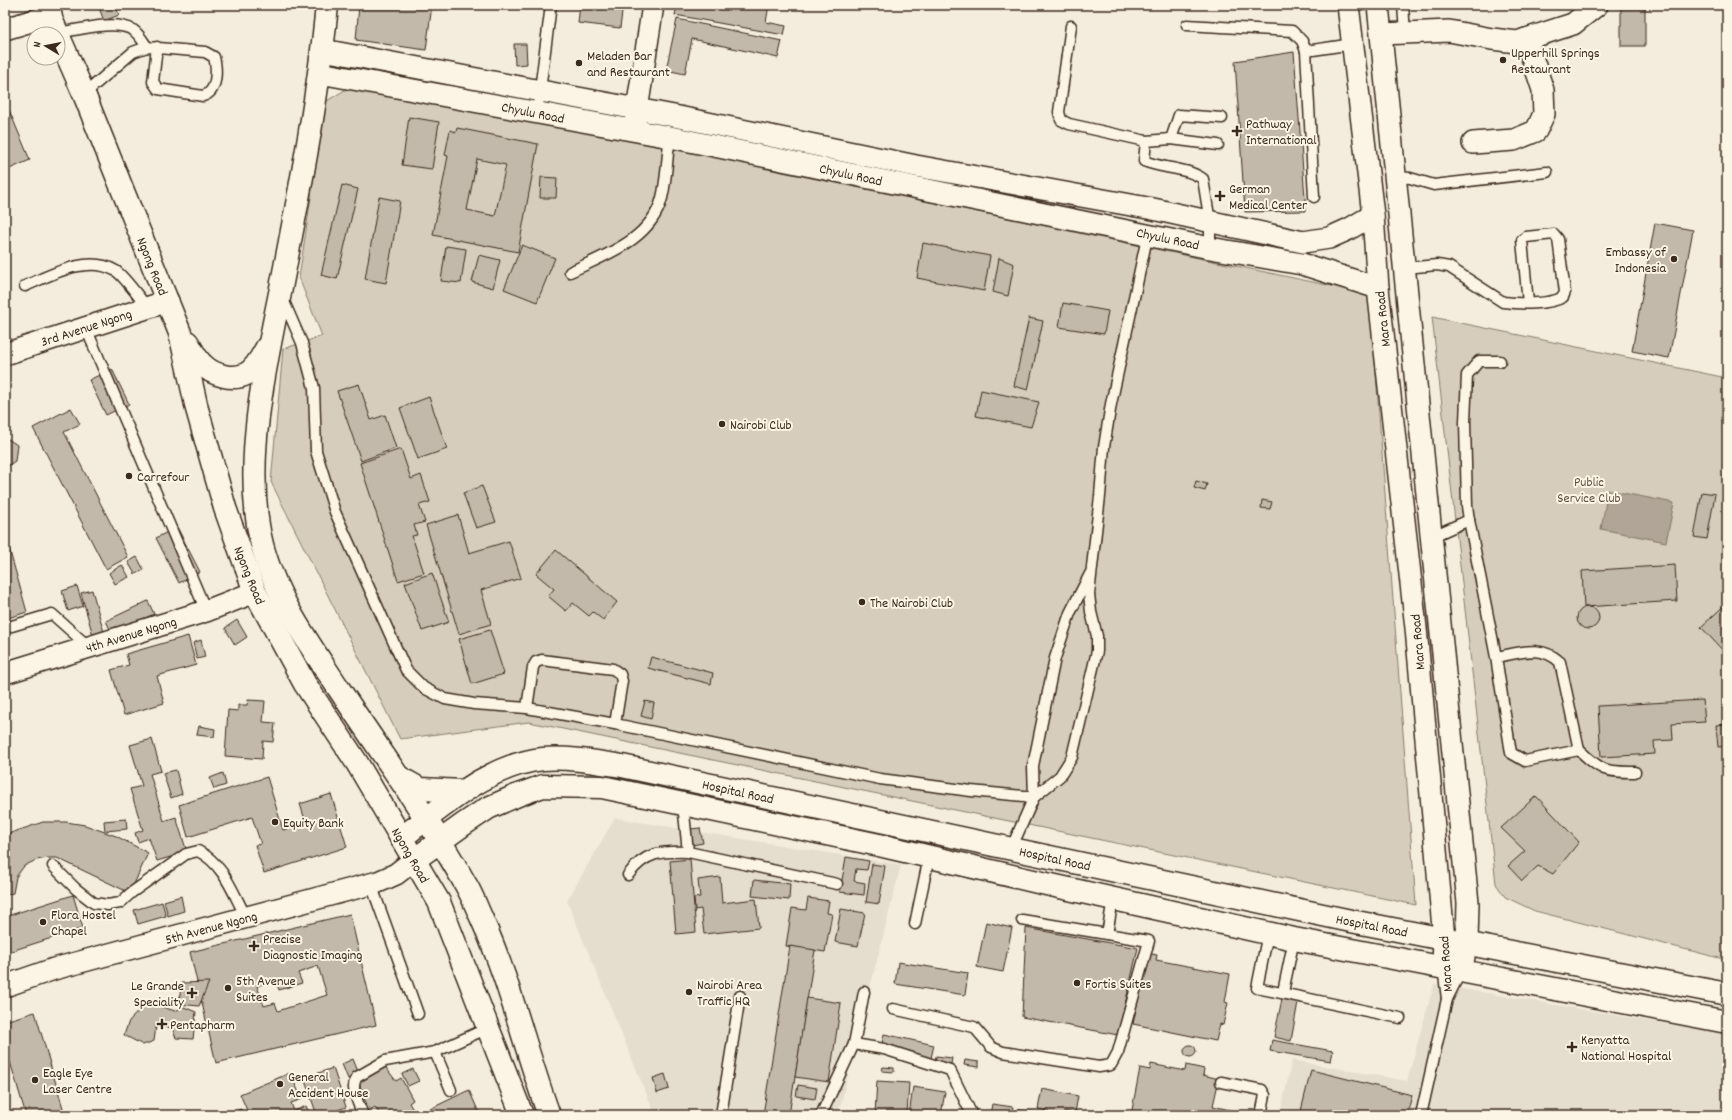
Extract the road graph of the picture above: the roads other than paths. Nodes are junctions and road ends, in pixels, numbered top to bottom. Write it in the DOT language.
graph roads {
  1 [pos="327,5"];
  2 [pos="551,5"];
  3 [pos="653,5"];
  4 [pos="1348,5"];
  5 [pos="1378,5"];
  6 [pos="1403,5"];
  7 [pos="1597,5"];
  8 [pos="51,18"];
  9 [pos="1187,25"];
  10 [pos="1071,26"];
  11 [pos="5,29"];
  12 [pos="1406,33"];
  13 [pos="1382,34"];
  14 [pos="1526,39"];
  15 [pos="1353,44"];
  16 [pos="152,47"];
  17 [pos="323,50"];
  18 [pos="1306,51"];
  19 [pos="320,73"];
  20 [pos="541,92"];
  21 [pos="84,94"];
  22 [pos="637,110"];
  23 [pos="537,113"];
  24 [pos="674,116"];
  25 [pos="1222,118"];
  26 [pos="633,131"];
  27 [pos="670,137"];
  28 [pos="1171,139"];
  29 [pos="1146,141"];
  30 [pos="1473,144"];
  31 [pos="1218,145"];
  32 [pos="1548,172"];
  33 [pos="1397,178"];
  34 [pos="1314,197"];
  35 [pos="1373,215"];
  36 [pos="1210,222"];
  37 [pos="1148,233"];
  38 [pos="1210,248"];
  39 [pos="1405,268"];
  40 [pos="570,272"];
  41 [pos="25,286"];
  42 [pos="1378,288"];
  43 [pos="280,291"];
  44 [pos="1528,303"];
  45 [pos="158,304"];
  46 [pos="86,328"];
  47 [pos="180,333"];
  48 [pos="269,344"];
  49 [pos="5,354"];
  50 [pos="1500,361"];
  51 [pos="1469,520"];
  52 [pos="1431,537"];
  53 [pos="1091,572"];
  54 [pos="255,592"];
  55 [pos="206,611"];
  56 [pos="5,628"];
  57 [pos="89,647"];
  58 [pos="1496,657"];
  59 [pos="5,673"];
  60 [pos="527,708"];
  61 [pos="615,724"];
  62 [pos="1579,750"];
  63 [pos="1635,772"];
  64 [pos="399,777"];
  65 [pos="463,792"];
  66 [pos="1034,797"];
  67 [pos="683,804"];
  68 [pos="426,820"];
  69 [pos="401,838"];
  70 [pos="440,842"];
  71 [pos="1011,849"];
  72 [pos="688,852"];
  73 [pos="929,857"];
  74 [pos="414,860"];
  75 [pos="53,866"];
  76 [pos="628,875"];
  77 [pos="371,884"];
  78 [pos="837,884"];
  79 [pos="1113,899"];
  80 [pos="246,917"];
  81 [pos="1022,920"];
  82 [pos="915,924"];
  83 [pos="1268,933"];
  84 [pos="1107,934"];
  85 [pos="1294,939"];
  86 [pos="1444,939"];
  87 [pos="1467,943"];
  88 [pos="1452,969"];
  89 [pos="5,986"];
  90 [pos="864,992"];
  91 [pos="1283,992"];
  92 [pos="1727,994"];
  93 [pos="740,996"];
  94 [pos="1447,998"];
  95 [pos="893,1009"];
  96 [pos="418,1014"];
  97 [pos="1400,1018"];
  98 [pos="1727,1022"];
  99 [pos="488,1028"];
  100 [pos="854,1044"];
  101 [pos="435,1052"];
  102 [pos="1221,1082"];
  103 [pos="451,1090"];
  104 [pos="363,1115"];
  105 [pos="522,1115"];
  106 [pos="549,1115"];
  107 [pos="721,1115"];
  108 [pos="821,1115"];
  109 [pos="971,1115"];
  110 [pos="1261,1115"];
  111 [pos="1421,1115"];
  1 -- 17 [label="street, Ngong Road"];
  2 -- 20 [label="lane"];
  3 -- 22 [label="street"];
  4 -- 15 [label="street, Mara Road"];
  5 -- 13 [label="street, Mara Road"];
  6 -- 12 [label="lane"];
  7 -- 14 [label="street"];
  8 -- 11 [label="street"];
  8 -- 16 [label="lane"];
  8 -- 21 [label="street, Ngong Road"];
  9 -- 18 [label="lane"];
  10 -- 29 [label="lane"];
  12 -- 13 [label="street"];
  12 -- 14 [label="street"];
  13 -- 33 [label="street, Mara Road"];
  14 -- 30 [label="street"];
  15 -- 18 [label="lane"];
  15 -- 35 [label="street, Mara Road"];
  16 -- 16 [label="lane"];
  16 -- 21 [label="lane"];
  17 -- 19 [label="street, Ngong Road"];
  17 -- 20 [label="street, Chyulu Road"];
  18 -- 34 [label="lane"];
  19 -- 23 [label="street, Chyulu Road"];
  19 -- 43 [label="street, Ngong Road"];
  20 -- 22 [label="street, Chyulu Road"];
  20 -- 23 [label="lane"];
  21 -- 45 [label="street, Ngong Road"];
  22 -- 24 [label="street, Chyulu Road"];
  22 -- 26 [label="street"];
  23 -- 26 [label="street, Chyulu Road"];
  24 -- 27 [label="lane"];
  24 -- 36 [label="street, Chyulu Road"];
  25 -- 28 [label="lane"];
  26 -- 27 [label="street, Chyulu Road"];
  27 -- 37 [label="street, Chyulu Road"];
  27 -- 40 [label="lane"];
  28 -- 29 [label="lane"];
  28 -- 31 [label="lane"];
  29 -- 36 [label="lane"];
  32 -- 33 [label="lane"];
  33 -- 39 [label="street, Mara Road"];
  35 -- 36 [label="street, Chyulu Road"];
  35 -- 42 [label="street, Mara Road"];
  36 -- 38 [label="lane"];
  37 -- 38 [label="street, Chyulu Road"];
  37 -- 53 [label="lane"];
  38 -- 42 [label="street, Chyulu Road"];
  39 -- 44 [label="lane"];
  39 -- 52 [label="street, Mara Road"];
  41 -- 45 [label="lane"];
  42 -- 86 [label="street, Mara Road"];
  43 -- 48 [label="street, Ngong Road"];
  43 -- 60 [label="lane"];
  44 -- 44 [label="lane"];
  45 -- 46 [label="street, 3rd Avenue Ngong"];
  45 -- 47 [label="street, Ngong Road"];
  46 -- 49 [label="street, 3rd Avenue Ngong"];
  46 -- 55 [label="lane"];
  47 -- 48 [label="street"];
  47 -- 54 [label="street, Ngong Road"];
  48 -- 64 [label="street, Ngong Road"];
  50 -- 51 [label="lane"];
  51 -- 52 [label="lane"];
  51 -- 58 [label="lane"];
  52 -- 87 [label="street, Mara Road"];
  53 -- 66 [label="lane"];
  53 -- 66 [label="lane"];
  54 -- 55 [label="street, 4th Avenue Ngong"];
  54 -- 69 [label="street, Ngong Road"];
  55 -- 57 [label="street, 4th Avenue Ngong"];
  56 -- 57 [label="lane"];
  57 -- 59 [label="street, 4th Avenue Ngong"];
  58 -- 62 [label="lane"];
  58 -- 62 [label="lane"];
  60 -- 61 [label="lane"];
  60 -- 61 [label="lane"];
  61 -- 66 [label="lane"];
  62 -- 63 [label="lane"];
  64 -- 65 [label="street"];
  64 -- 68 [label="street, Ngong Road"];
  65 -- 68 [label="street, Hospital Road"];
  65 -- 71 [label="street, Hospital Road"];
  66 -- 71 [label="lane"];
  67 -- 70 [label="street, Hospital Road"];
  67 -- 72 [label="lane"];
  67 -- 73 [label="street, Hospital Road"];
  68 -- 69 [label="street, Hospital Road"];
  68 -- 70 [label="street, Ngong Road"];
  69 -- 74 [label="street, Ngong Road"];
  70 -- 74 [label="street, Hospital Road"];
  70 -- 106 [label="street, Ngong Road"];
  71 -- 86 [label="street, Hospital Road"];
  72 -- 76 [label="lane"];
  72 -- 78 [label="lane"];
  73 -- 79 [label="street, Hospital Road"];
  73 -- 82 [label="lane"];
  74 -- 77 [label="street, 5th Avenue Ngong"];
  74 -- 99 [label="street, Ngong Road"];
  75 -- 80 [label="lane"];
  77 -- 80 [label="street, 5th Avenue Ngong"];
  77 -- 96 [label="lane"];
  79 -- 83 [label="street, Hospital Road"];
  79 -- 84 [label="lane"];
  80 -- 89 [label="street, 5th Avenue Ngong"];
  81 -- 84 [label="lane"];
  83 -- 85 [label="street, Hospital Road"];
  83 -- 91 [label="lane"];
  84 -- 95 [label="lane"];
  85 -- 88 [label="street, Hospital Road"];
  85 -- 91 [label="lane"];
  86 -- 87 [label="street, Hospital Road"];
  86 -- 88 [label="street, Mara Road"];
  87 -- 88 [label="street, Mara Road"];
  87 -- 92 [label="street, Hospital Road"];
  88 -- 94 [label="lane, Mara Road"];
  88 -- 94 [label="lane, Mara Road"];
  88 -- 98 [label="street, Hospital Road"];
  90 -- 100 [label="lane"];
  91 -- 97 [label="lane"];
  93 -- 107 [label="lane"];
  94 -- 111 [label="lane"];
  99 -- 101 [label="lane"];
  99 -- 105 [label="street, Ngong Road"];
  100 -- 108 [label="lane"];
  100 -- 109 [label="lane"];
  101 -- 103 [label="lane"];
  101 -- 104 [label="lane"];
  102 -- 110 [label="lane"];
}
